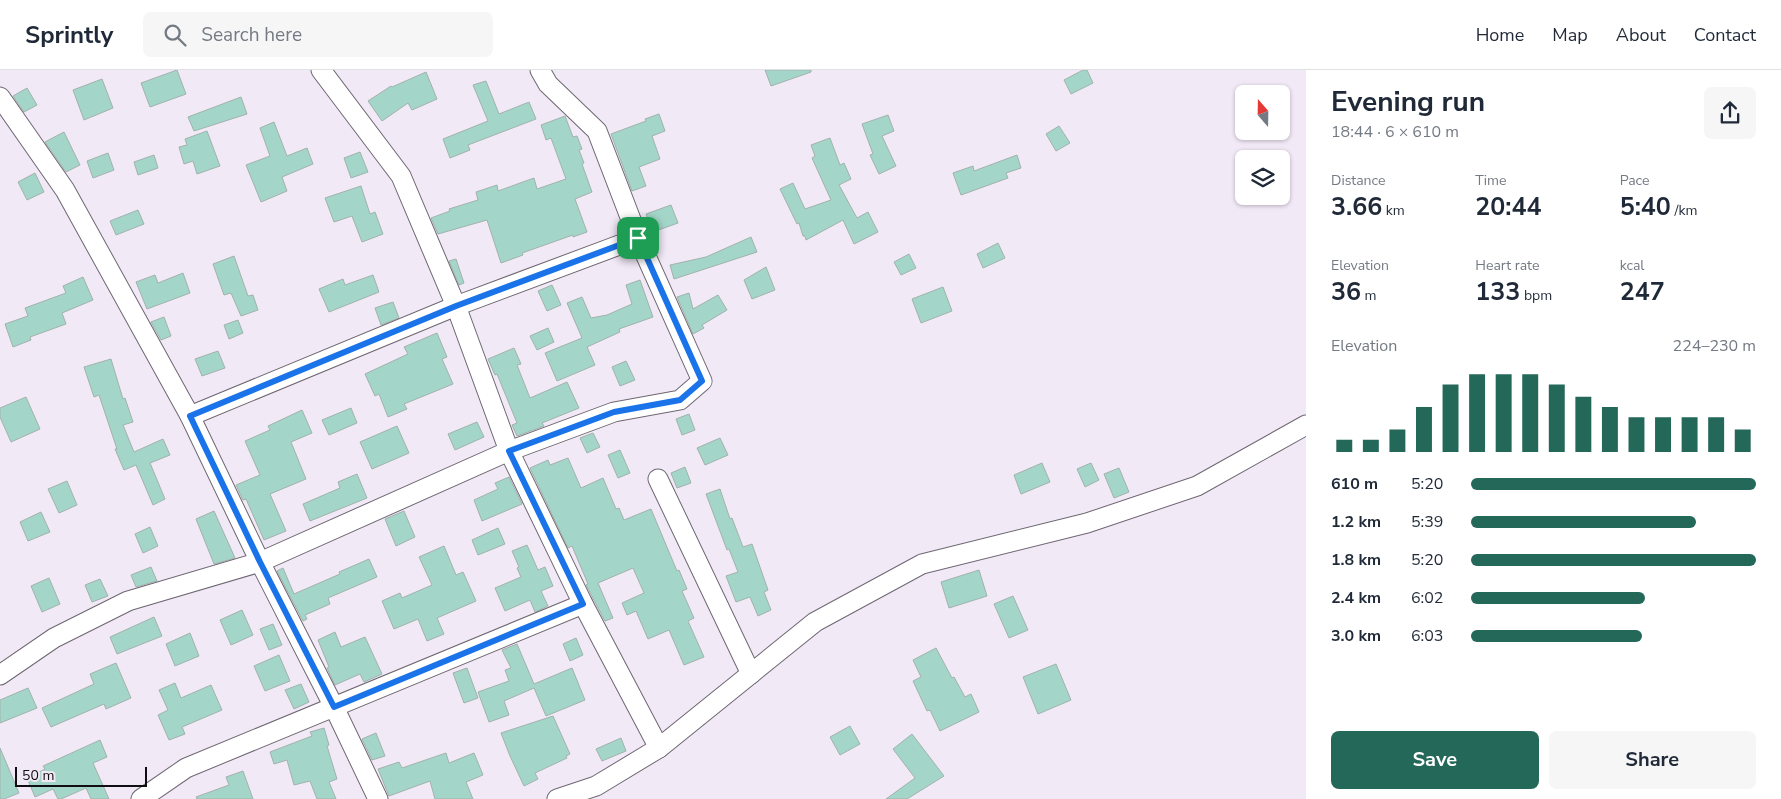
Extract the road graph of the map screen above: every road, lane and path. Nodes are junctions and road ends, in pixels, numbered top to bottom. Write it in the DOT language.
graph roads {
  1 [pos="321,70"];
  2 [pos="540,70"];
  3 [pos="0,97"];
  4 [pos="638,238"];
  5 [pos="456,306"];
  6 [pos="190,416"];
  7 [pos="1306,425"];
  8 [pos="509,451"];
  9 [pos="658,479"];
  10 [pos="260,562"];
  11 [pos="583,604"];
  12 [pos="751,674"];
  13 [pos="0,675"];
  14 [pos="334,707"];
  15 [pos="658,748"];
  16 [pos="599,793"];
  17 [pos="141,799"];
  18 [pos="378,799"];
  19 [pos="557,799"];
  1 -- 5 [label="street"];
  2 -- 4 [label="street"];
  3 -- 6 [label="street"];
  4 -- 5 [label="street"];
  4 -- 8 [label="street"];
  5 -- 6 [label="street"];
  5 -- 8 [label="street"];
  6 -- 10 [label="street"];
  7 -- 12 [label="street"];
  8 -- 10 [label="street"];
  8 -- 11 [label="street"];
  9 -- 12 [label="street"];
  10 -- 13 [label="street"];
  10 -- 14 [label="street"];
  11 -- 14 [label="street"];
  11 -- 15 [label="street"];
  12 -- 15 [label="street"];
  14 -- 17 [label="street"];
  14 -- 18 [label="street"];
  15 -- 16 [label="street"];
  16 -- 19 [label="street"];
}
